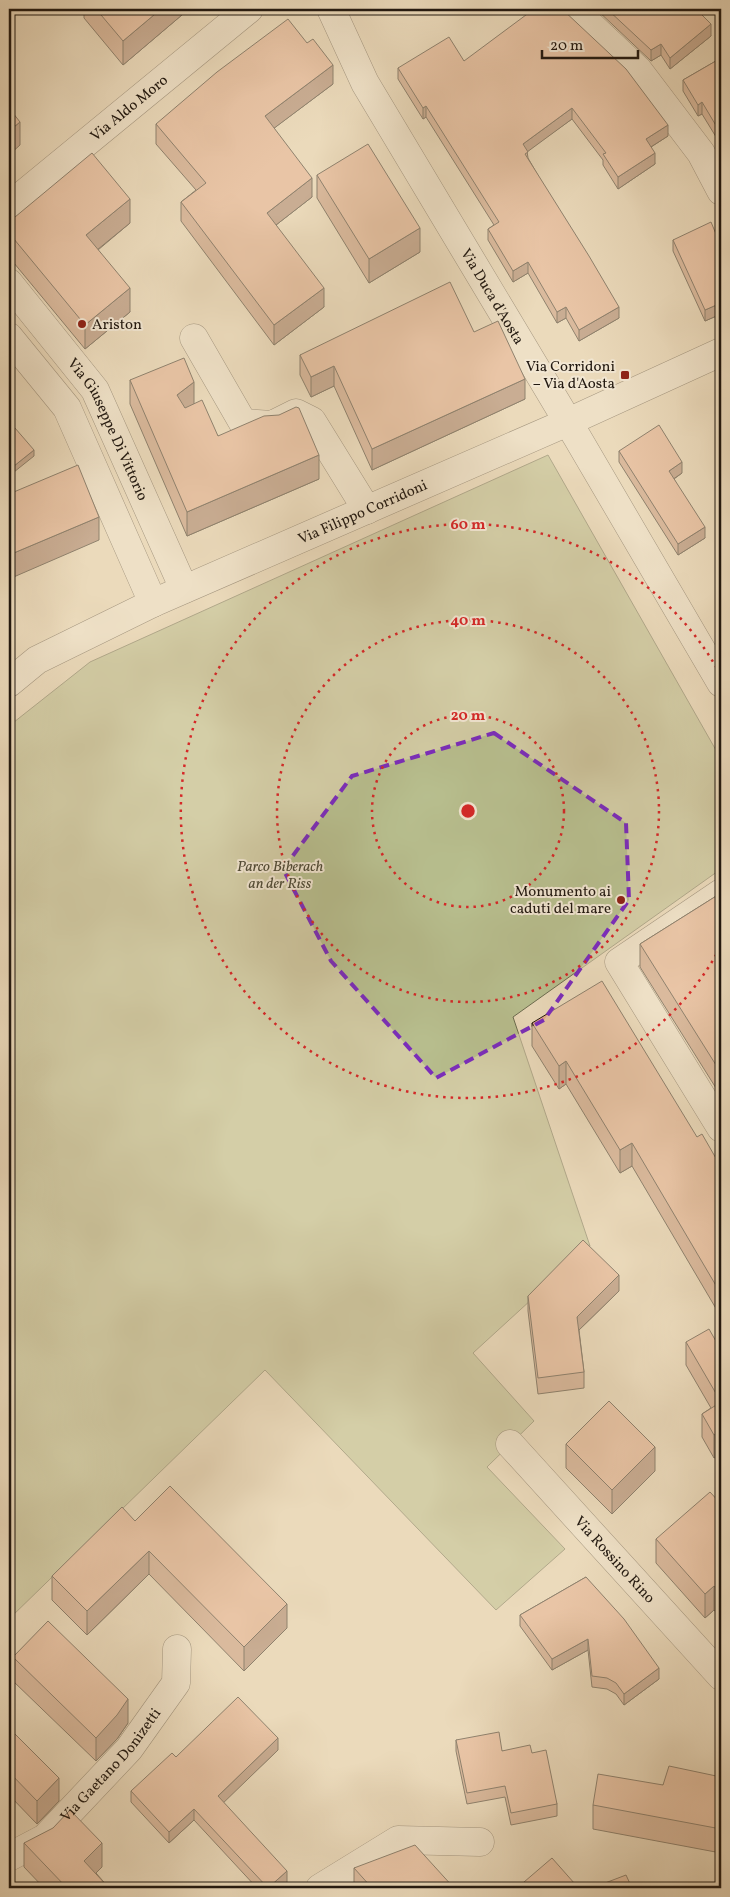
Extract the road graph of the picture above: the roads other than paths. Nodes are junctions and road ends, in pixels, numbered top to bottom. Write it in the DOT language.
graph roads {
  1 [pos="249,9"];
  2 [pos="331,9"];
  3 [pos="573,9"];
  4 [pos="721,191"];
  5 [pos="9,206"];
  6 [pos="9,283"];
  7 [pos="9,336"];
  8 [pos="194,338"];
  9 [pos="721,352"];
  10 [pos="568,422"];
  11 [pos="368,510"];
  12 [pos="184,589"];
  13 [pos="153,603"];
  14 [pos="9,683"];
  15 [pos="721,683"];
  16 [pos="721,892"];
  17 [pos="721,1128"];
  18 [pos="510,1444"];
  19 [pos="177,1649"];
  20 [pos="721,1676"];
  21 [pos="480,1842"];
  22 [pos="9,1857"];
  23 [pos="320,1888"];
  1 -- 5 [label="street, Via Aldo Moro"];
  2 -- 10 [label="street, Via Duca d'Aosta"];
  3 -- 4 [label="street"];
  6 -- 12 [label="street, Via Giuseppe Di Vittorio"];
  7 -- 13 [label="street, Via Giuseppe Di Vittorio"];
  8 -- 11 [label="street"];
  9 -- 10 [label="street, Via Filippo Corridoni"];
  10 -- 11 [label="street, Via Filippo Corridoni"];
  10 -- 15 [label="street, Via Duca d'Aosta"];
  11 -- 12 [label="street, Via Filippo Corridoni"];
  12 -- 13 [label="street, Via Filippo Corridoni"];
  13 -- 14 [label="street, Via Filippo Corridoni"];
  16 -- 17 [label="street"];
  18 -- 20 [label="street, Via Rossino Rino"];
  19 -- 22 [label="street, Via Gaetano Donizetti"];
  21 -- 23 [label="street"];
}
